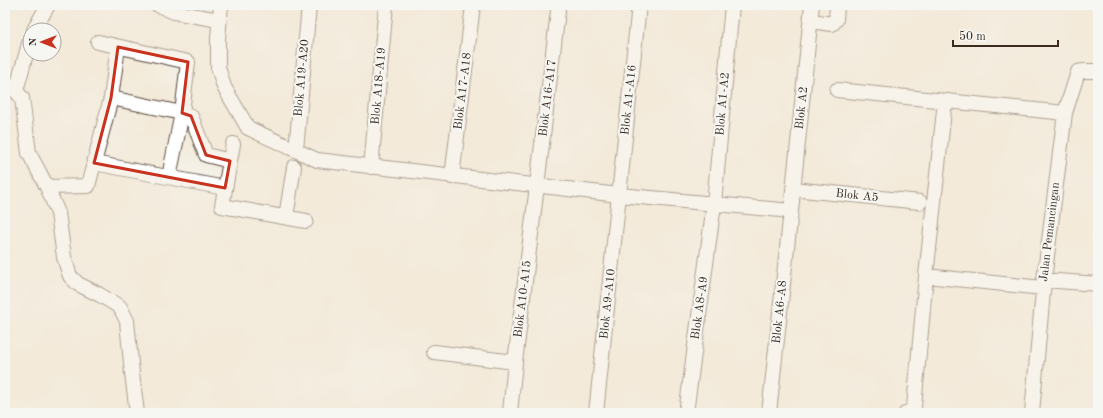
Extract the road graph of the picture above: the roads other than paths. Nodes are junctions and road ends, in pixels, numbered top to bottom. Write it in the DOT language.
graph roads {
  1 [pos="48,5"];
  2 [pos="158,5"];
  3 [pos="221,5"];
  4 [pos="309,5"];
  5 [pos="386,5"];
  6 [pos="473,5"];
  7 [pos="639,5"];
  8 [pos="732,5"];
  9 [pos="812,5"];
  10 [pos="837,5"];
  11 [pos="557,8"];
  12 [pos="219,20"];
  13 [pos="811,21"];
  14 [pos="38,22"];
  15 [pos="98,42"];
  16 [pos="118,47"];
  17 [pos="22,60"];
  18 [pos="1098,71"];
  19 [pos="11,87"];
  20 [pos="837,90"];
  21 [pos="111,98"];
  22 [pos="945,101"];
  23 [pos="182,113"];
  24 [pos="1064,113"];
  25 [pos="233,144"];
  26 [pos="296,150"];
  27 [pos="230,161"];
  28 [pos="94,163"];
  29 [pos="294,167"];
  30 [pos="371,167"];
  31 [pos="452,176"];
  32 [pos="169,177"];
  33 [pos="47,186"];
  34 [pos="537,186"];
  35 [pos="224,188"];
  36 [pos="793,189"];
  37 [pos="619,195"];
  38 [pos="920,202"];
  39 [pos="714,204"];
  40 [pos="791,211"];
  41 [pos="286,216"];
  42 [pos="306,221"];
  43 [pos="926,276"];
  44 [pos="1044,284"];
  45 [pos="1098,284"];
  46 [pos="434,352"];
  47 [pos="515,362"];
  48 [pos="137,413"];
  49 [pos="510,413"];
  50 [pos="596,413"];
  51 [pos="686,413"];
  52 [pos="769,413"];
  53 [pos="906,413"];
  54 [pos="1032,413"];
  1 -- 14 [label="street"];
  2 -- 12 [label="street"];
  3 -- 12 [label="street"];
  4 -- 26 [label="street, Blok A19-A20"];
  5 -- 30 [label="street, Blok A18-A19"];
  6 -- 31 [label="street, Blok A17-A18"];
  7 -- 37 [label="street, Blok A1-A16"];
  8 -- 39 [label="street, Blok A1-A2"];
  9 -- 13 [label="street, Blok A2"];
  10 -- 13 [label="street"];
  11 -- 34 [label="street, Blok A16-A17"];
  12 -- 26 [label="street"];
  13 -- 36 [label="street, Blok A2"];
  15 -- 16 [label="street"];
  16 -- 21 [label="street"];
  16 -- 23 [label="street"];
  17 -- 19 [label="street"];
  18 -- 24 [label="street, Jalan Pemancingan"];
  19 -- 33 [label="street"];
  20 -- 22 [label="street"];
  21 -- 23 [label="street"];
  21 -- 28 [label="street"];
  22 -- 24 [label="street"];
  22 -- 43 [label="street"];
  23 -- 27 [label="street"];
  23 -- 32 [label="street"];
  24 -- 44 [label="street, Jalan Pemancingan"];
  25 -- 27 [label="street"];
  26 -- 30 [label="street"];
  27 -- 35 [label="street"];
  28 -- 32 [label="street"];
  28 -- 33 [label="street"];
  29 -- 41 [label="street"];
  30 -- 31 [label="street"];
  31 -- 34 [label="street"];
  32 -- 35 [label="street"];
  33 -- 48 [label="street"];
  34 -- 37 [label="street"];
  34 -- 47 [label="street, Blok A10-A15"];
  35 -- 41 [label="street"];
  36 -- 38 [label="street, Blok A5"];
  36 -- 40 [label="street, Blok A2"];
  37 -- 39 [label="street"];
  37 -- 50 [label="street, Blok A9-A10"];
  39 -- 40 [label="street"];
  39 -- 51 [label="street, Blok A8-A9"];
  40 -- 52 [label="street, Blok A6-A8"];
  41 -- 42 [label="street"];
  43 -- 44 [label="street"];
  43 -- 53 [label="street"];
  44 -- 45 [label="street"];
  44 -- 54 [label="street, Jalan Pemancingan"];
  46 -- 47 [label="street"];
  47 -- 49 [label="street, Blok A10-A15"];
}
